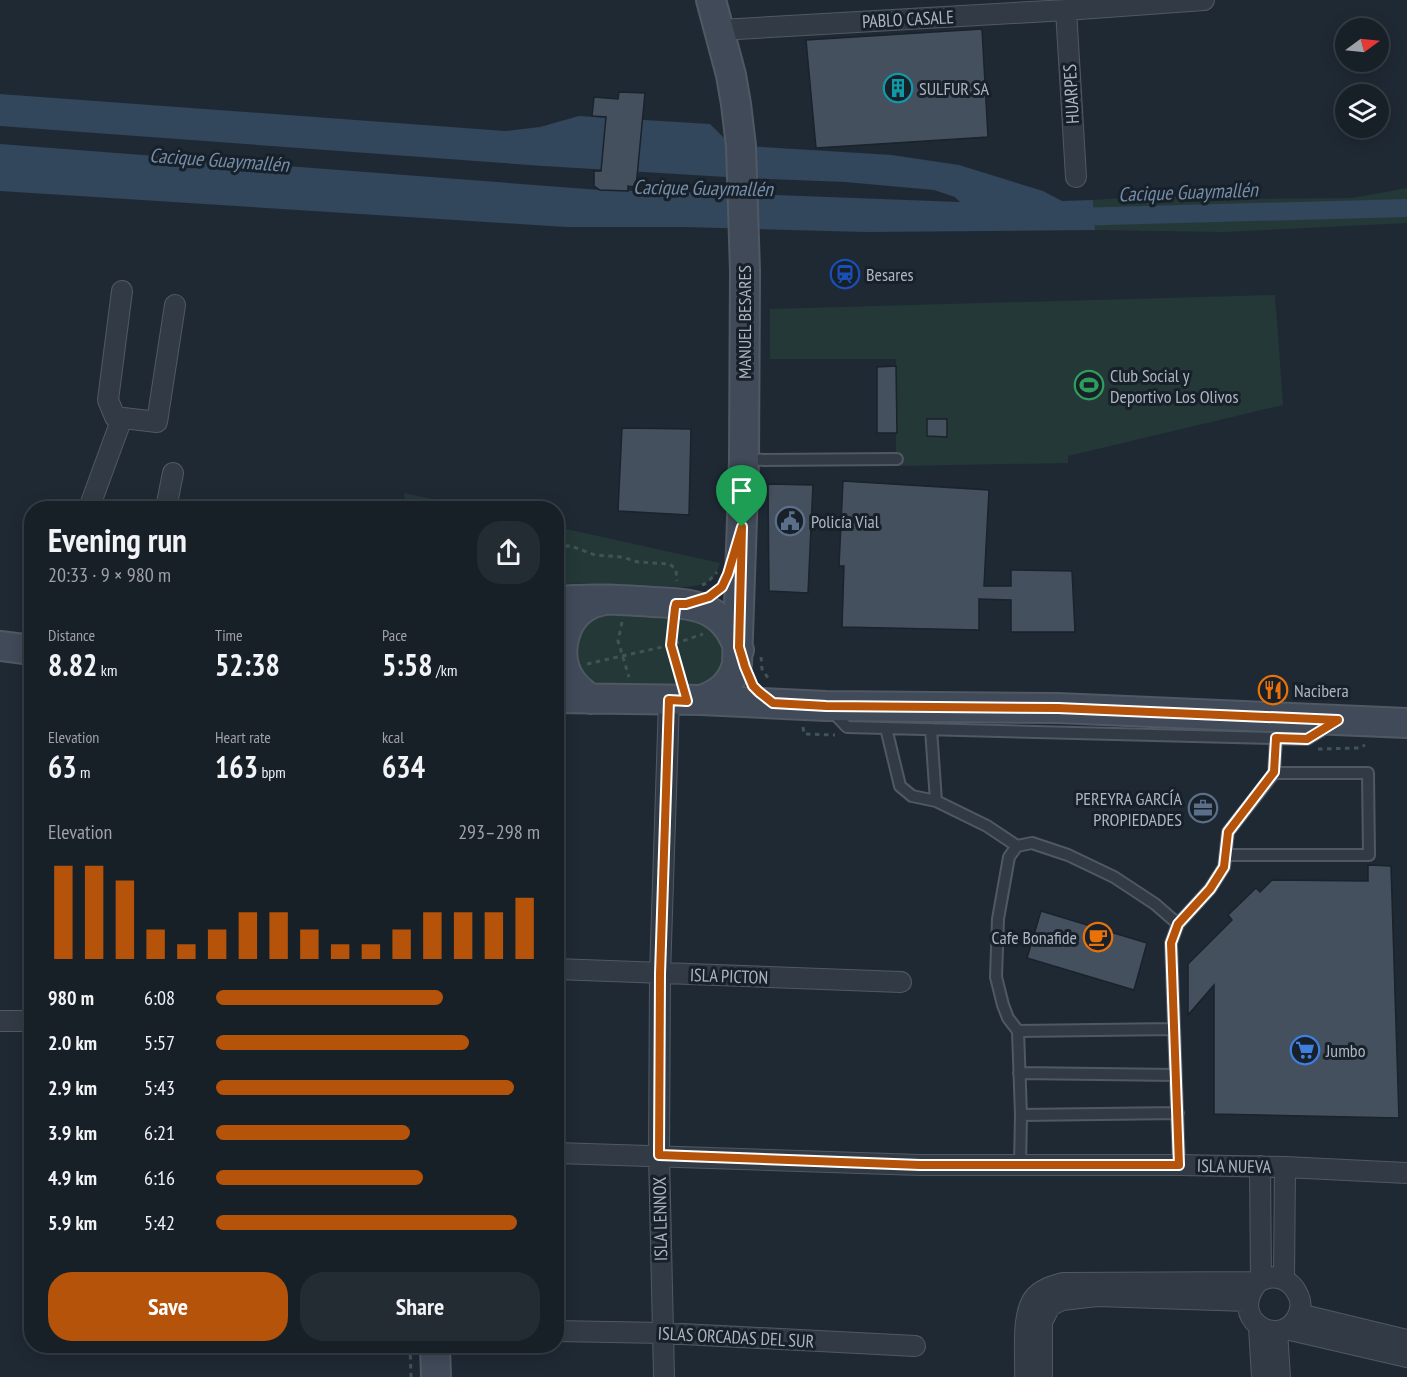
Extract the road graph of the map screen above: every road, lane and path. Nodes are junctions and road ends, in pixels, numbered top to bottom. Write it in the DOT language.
graph roads {
  1 [pos="711,0"];
  2 [pos="1204,0"];
  3 [pos="1066,10"];
  4 [pos="720,30"];
  5 [pos="1076,177"];
  6 [pos="122,291"];
  7 [pos="175,305"];
  8 [pos="122,418"];
  9 [pos="897,459"];
  10 [pos="744,460"];
  11 [pos="173,473"];
  12 [pos="92,501"];
  13 [pos="167,501"];
  14 [pos="742,527"];
  15 [pos="564,546"];
  16 [pos="720,563"];
  17 [pos="682,593"];
  18 [pos="620,599"];
  19 [pos="564,601"];
  20 [pos="709,631"];
  21 [pos="564,639"];
  22 [pos="671,645"];
  23 [pos="0,646"];
  24 [pos="739,647"];
  25 [pos="24,649"];
  26 [pos="622,657"];
  27 [pos="564,662"];
  28 [pos="565,668"];
  29 [pos="564,698"];
  30 [pos="590,699"];
  31 [pos="632,700"];
  32 [pos="686,700"];
  33 [pos="773,703"];
  34 [pos="826,706"];
  35 [pos="1338,720"];
  36 [pos="1407,723"];
  37 [pos="886,728"];
  38 [pos="931,729"];
  39 [pos="1276,738"];
  40 [pos="1274,772"];
  41 [pos="936,801"];
  42 [pos="1017,846"];
  43 [pos="1226,855"];
  44 [pos="1178,924"];
  45 [pos="564,969"];
  46 [pos="660,974"];
  47 [pos="901,982"];
  48 [pos="0,1021"];
  49 [pos="24,1021"];
  50 [pos="1174,1029"];
  51 [pos="1018,1031"];
  52 [pos="1019,1073"];
  53 [pos="1176,1075"];
  54 [pos="1178,1113"];
  55 [pos="1021,1115"];
  56 [pos="564,1153"];
  57 [pos="659,1155"];
  58 [pos="1020,1165"];
  59 [pos="1179,1165"];
  60 [pos="1260,1166"];
  61 [pos="1286,1167"];
  62 [pos="1407,1173"];
  63 [pos="1284,1279"];
  64 [pos="1259,1281"];
  65 [pos="1247,1301"];
  66 [pos="1299,1314"];
  67 [pos="1274,1329"];
  68 [pos="564,1331"];
  69 [pos="663,1333"];
  70 [pos="1407,1340"];
  71 [pos="915,1346"];
  72 [pos="410,1353"];
  73 [pos="435,1353"];
  74 [pos="1407,1357"];
  75 [pos="411,1377"];
  76 [pos="436,1377"];
  77 [pos="664,1377"];
  78 [pos="1025,1377"];
  79 [pos="1041,1377"];
  80 [pos="1262,1377"];
  81 [pos="1280,1377"];
  1 -- 4 [label="main road, MANUEL BESARES"];
  2 -- 3 [label="street, PABLO CASALE"];
  3 -- 4 [label="street, PABLO CASALE"];
  3 -- 5 [label="street, HUARPES"];
  4 -- 10 [label="main road, MANUEL BESARES"];
  6 -- 8 [label="street"];
  7 -- 8 [label="street"];
  8 -- 12 [label="street"];
  9 -- 10 [label="lane"];
  10 -- 14 [label="main road, MANUEL BESARES"];
  11 -- 13 [label="street"];
  14 -- 17 [label="main road"];
  14 -- 24 [label="main road, MANUEL BESARES"];
  15 -- 17 [label="path"];
  16 -- 17 [label="path"];
  17 -- 18 [label="main road"];
  17 -- 22 [label="path"];
  17 -- 24 [label="main road"];
  18 -- 19 [label="main road"];
  18 -- 21 [label="main road"];
  18 -- 26 [label="path"];
  20 -- 22 [label="path"];
  22 -- 26 [label="path"];
  22 -- 32 [label="path"];
  23 -- 25 [label="main road"];
  24 -- 32 [label="main road"];
  24 -- 33 [label="main road"];
  26 -- 28 [label="path"];
  26 -- 31 [label="path"];
  27 -- 28 [label="main road"];
  28 -- 30 [label="main road"];
  29 -- 30 [label="main road"];
  30 -- 31 [label="main road"];
  31 -- 32 [label="main road"];
  32 -- 33 [label="main road"];
  32 -- 46 [label="street, ISLA LENNOX"];
  33 -- 34 [label="main road"];
  34 -- 35 [label="main road"];
  34 -- 37 [label="lane"];
  35 -- 36 [label="main road"];
  35 -- 39 [label="lane"];
  37 -- 38 [label="lane"];
  37 -- 41 [label="lane"];
  38 -- 39 [label="lane"];
  38 -- 41 [label="lane"];
  39 -- 40 [label="lane"];
  40 -- 43 [label="lane"];
  40 -- 43 [label="lane"];
  41 -- 42 [label="lane"];
  42 -- 44 [label="lane"];
  42 -- 51 [label="lane"];
  43 -- 44 [label="lane"];
  44 -- 50 [label="lane"];
  45 -- 46 [label="street, ISLA PICTON"];
  46 -- 47 [label="street, ISLA PICTON"];
  46 -- 57 [label="street, ISLA LENNOX"];
  48 -- 49 [label="street"];
  50 -- 51 [label="lane"];
  50 -- 53 [label="lane"];
  51 -- 52 [label="lane"];
  52 -- 53 [label="lane"];
  52 -- 55 [label="lane"];
  53 -- 54 [label="lane"];
  54 -- 55 [label="lane"];
  54 -- 59 [label="lane"];
  55 -- 58 [label="lane"];
  56 -- 57 [label="street, ISLA NUEVA"];
  57 -- 58 [label="street, ISLA NUEVA"];
  57 -- 69 [label="street, ISLA LENNOX"];
  58 -- 59 [label="street, ISLA NUEVA"];
  59 -- 60 [label="street, ISLA NUEVA"];
  60 -- 61 [label="street, ISLA NUEVA"];
  60 -- 64 [label="street"];
  61 -- 62 [label="street, ISLA NUEVA"];
  61 -- 63 [label="street"];
  63 -- 64 [label="street"];
  63 -- 66 [label="street"];
  64 -- 65 [label="street"];
  64 -- 78 [label="street"];
  65 -- 67 [label="street"];
  65 -- 79 [label="street"];
  66 -- 67 [label="street"];
  66 -- 70 [label="street"];
  67 -- 74 [label="street"];
  67 -- 80 [label="street"];
  67 -- 81 [label="street"];
  68 -- 69 [label="street, ISLAS ORCADAS DEL SUR"];
  69 -- 71 [label="street, ISLAS ORCADAS DEL SUR"];
  69 -- 77 [label="street, ISLA LENNOX"];
  72 -- 75 [label="path"];
  73 -- 76 [label="main road"];
}
